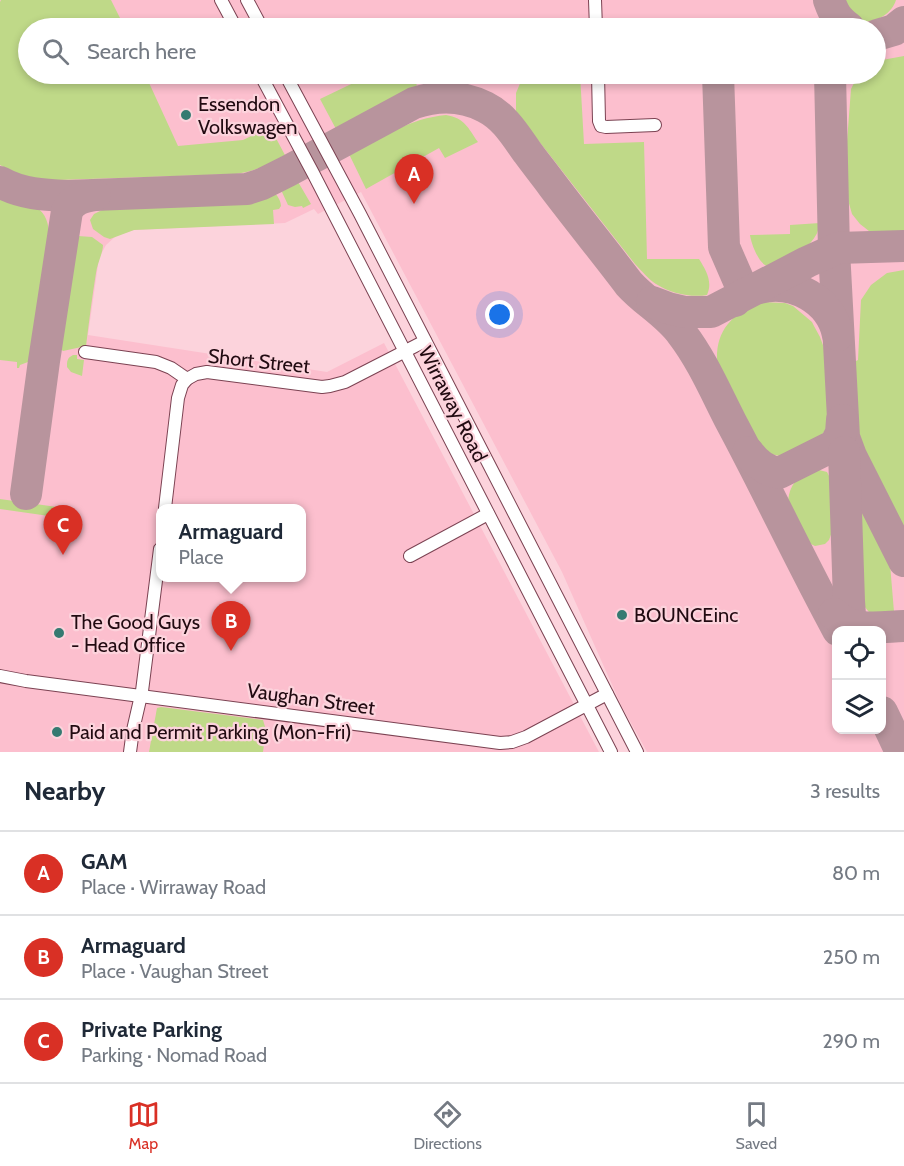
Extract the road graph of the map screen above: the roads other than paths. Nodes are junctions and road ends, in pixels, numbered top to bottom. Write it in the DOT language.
graph roads {
  1 [pos="221,0"];
  2 [pos="247,0"];
  3 [pos="595,0"];
  4 [pos="231,18"];
  5 [pos="257,18"];
  6 [pos="596,18"];
  7 [pos="265,84"];
  8 [pos="283,84"];
  9 [pos="291,84"];
  10 [pos="598,84"];
  11 [pos="271,95"];
  12 [pos="655,125"];
  13 [pos="425,341"];
  14 [pos="85,352"];
  15 [pos="404,352"];
  16 [pos="187,379"];
  17 [pos="165,504"];
  18 [pos="488,514"];
  19 [pos="410,556"];
  20 [pos="156,580"];
  21 [pos="0,675"];
  22 [pos="607,694"];
  23 [pos="141,696"];
  24 [pos="587,705"];
  25 [pos="130,752"];
  26 [pos="611,752"];
  27 [pos="637,752"];
  1 -- 4 [label="street"];
  2 -- 5 [label="street"];
  3 -- 6 [label="street"];
  7 -- 11 [label="street, Wirraway Road"];
  8 -- 11 [label="street"];
  9 -- 13 [label="street, Wirraway Road"];
  10 -- 12 [label="street"];
  11 -- 15 [label="street, Wirraway Road"];
  13 -- 15 [label="street, Short Street"];
  13 -- 22 [label="street, Wirraway Road"];
  14 -- 16 [label="street, Short Street"];
  15 -- 16 [label="street, Short Street"];
  15 -- 18 [label="street, Wirraway Road"];
  16 -- 17 [label="street"];
  18 -- 19 [label="street"];
  18 -- 24 [label="street, Wirraway Road"];
  20 -- 23 [label="street"];
  21 -- 23 [label="street, Vaughan Street"];
  22 -- 24 [label="street, Vaughan Street"];
  22 -- 27 [label="street, Wirraway Road"];
  23 -- 24 [label="street, Vaughan Street"];
  23 -- 25 [label="street"];
  24 -- 26 [label="street, Wirraway Road"];
}
